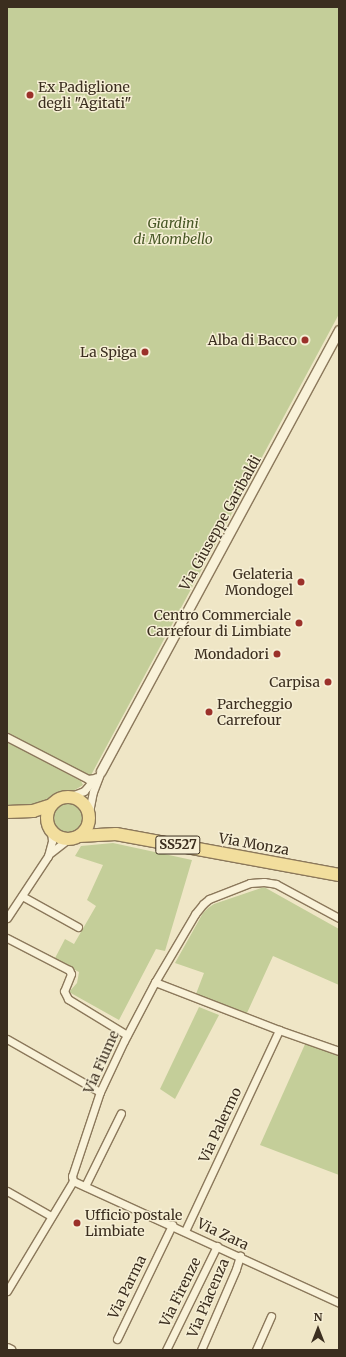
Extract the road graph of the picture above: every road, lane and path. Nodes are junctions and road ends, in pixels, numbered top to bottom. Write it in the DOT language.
graph roads {
  1 [pos="339,330"];
  2 [pos="7,737"];
  3 [pos="101,771"];
  4 [pos="95,778"];
  5 [pos="71,796"];
  6 [pos="51,805"];
  7 [pos="7,812"];
  8 [pos="90,815"];
  9 [pos="7,816"];
  10 [pos="49,826"];
  11 [pos="116,834"];
  12 [pos="74,838"];
  13 [pos="48,856"];
  14 [pos="339,875"];
  15 [pos="22,896"];
  16 [pos="7,918"];
  17 [pos="339,918"];
  18 [pos="78,927"];
  19 [pos="7,938"];
  20 [pos="155,982"];
  21 [pos="279,1030"];
  22 [pos="127,1035"];
  23 [pos="7,1039"];
  24 [pos="339,1051"];
  25 [pos="100,1092"];
  26 [pos="121,1113"];
  27 [pos="73,1181"];
  28 [pos="85,1186"];
  29 [pos="7,1191"];
  30 [pos="51,1216"];
  31 [pos="172,1225"];
  32 [pos="185,1231"];
  33 [pos="217,1246"];
  34 [pos="240,1256"];
  35 [pos="7,1291"];
  36 [pos="339,1303"];
  37 [pos="271,1316"];
  38 [pos="117,1339"];
  39 [pos="7,1348"];
  40 [pos="11,1350"];
  41 [pos="166,1350"];
  42 [pos="201,1350"];
  43 [pos="256,1350"];
  1 -- 3 [label="street, Via Giuseppe Garibaldi"];
  2 -- 4 [label="street"];
  3 -- 4 [label="street, Via Giuseppe Garibaldi"];
  3 -- 8 [label="street, Via Giuseppe Garibaldi"];
  4 -- 5 [label="street, Via Giuseppe Garibaldi"];
  5 -- 6 [label="main road"];
  5 -- 8 [label="main road"];
  6 -- 7 [label="main road"];
  6 -- 10 [label="main road"];
  8 -- 11 [label="main road, Via Monza / SS527"];
  8 -- 12 [label="main road"];
  9 -- 10 [label="main road"];
  10 -- 12 [label="main road"];
  10 -- 13 [label="street"];
  11 -- 12 [label="main road, Via Monza / SS527"];
  11 -- 14 [label="main road, Via Monza / SS527"];
  12 -- 13 [label="street"];
  13 -- 15 [label="street"];
  15 -- 16 [label="street"];
  15 -- 18 [label="street"];
  17 -- 20 [label="street, Via Fiume"];
  19 -- 22 [label="street"];
  20 -- 21 [label="street"];
  20 -- 22 [label="street, Via Fiume"];
  21 -- 24 [label="street"];
  21 -- 32 [label="street, Via Palermo"];
  22 -- 25 [label="street, Via Fiume"];
  23 -- 25 [label="street"];
  25 -- 27 [label="street, Via Fiume"];
  26 -- 28 [label="street"];
  27 -- 28 [label="street, Via Zara"];
  27 -- 30 [label="street, Via Fiume"];
  28 -- 31 [label="street, Via Zara"];
  29 -- 30 [label="street"];
  30 -- 35 [label="street, Via Fiume"];
  31 -- 32 [label="street, Via Zara"];
  31 -- 38 [label="street, Via Parma"];
  32 -- 33 [label="street, Via Zara"];
  33 -- 34 [label="street, Via Zara"];
  33 -- 41 [label="street, Via Firenze"];
  34 -- 36 [label="street, Via Zara"];
  34 -- 42 [label="street, Via Piacenza"];
  37 -- 43 [label="street"];
  39 -- 40 [label="street"];
}
